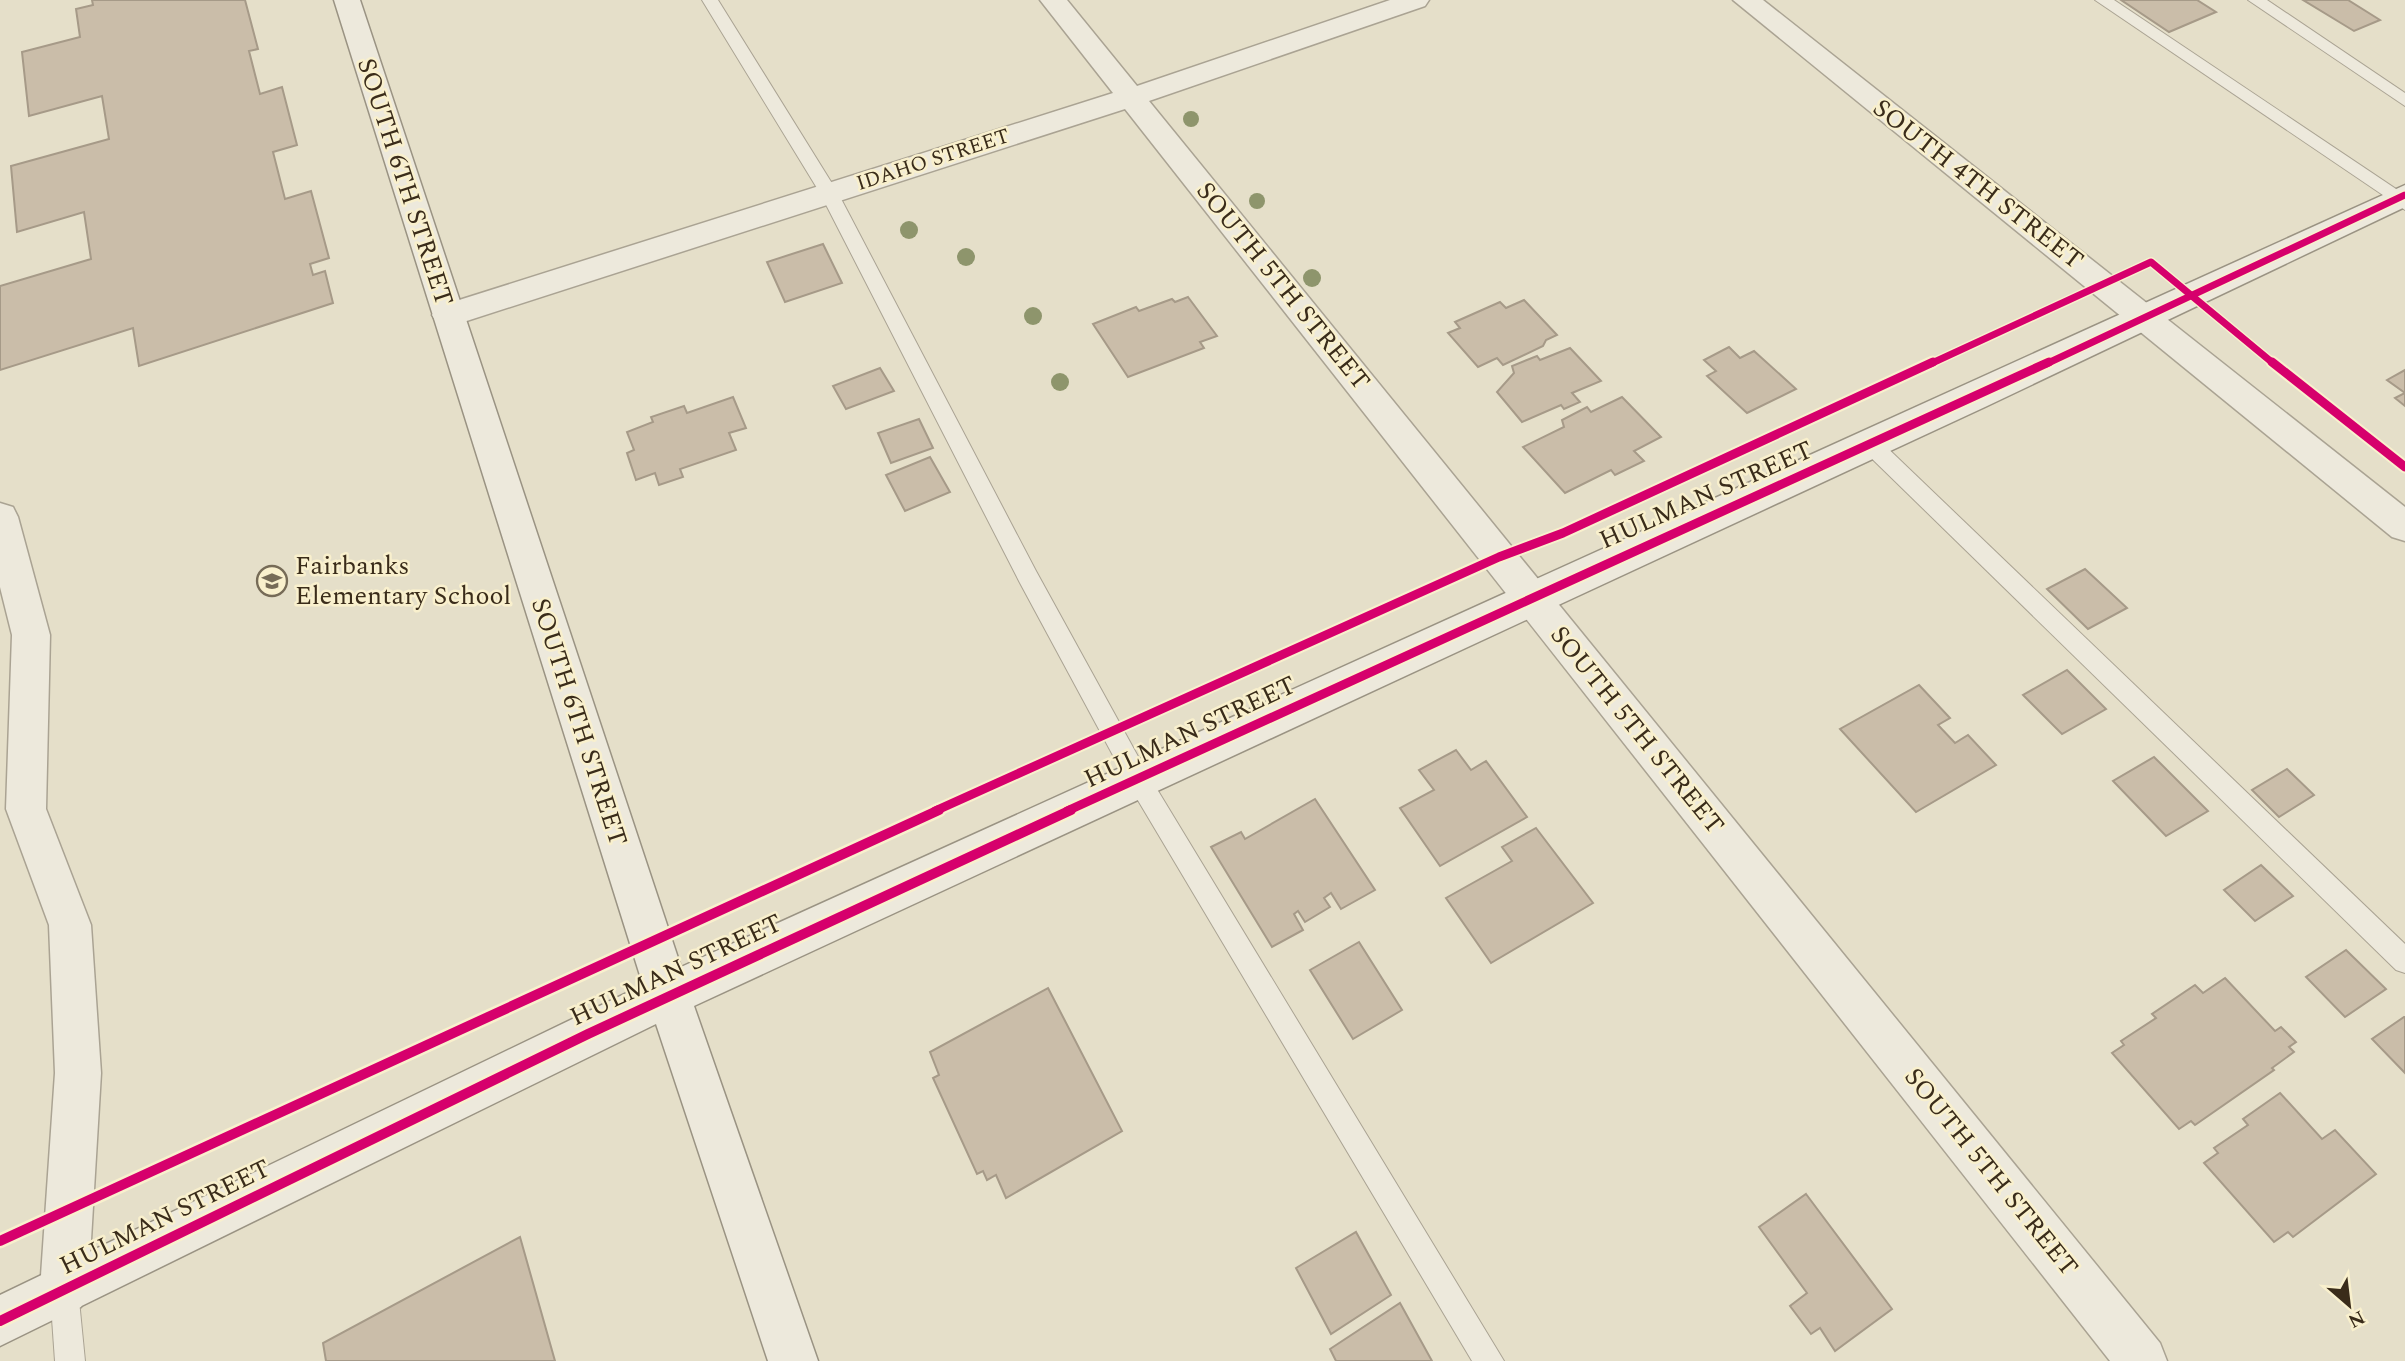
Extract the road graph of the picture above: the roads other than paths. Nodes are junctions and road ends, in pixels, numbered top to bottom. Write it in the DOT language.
graph roads {
  1 [pos="347,0"];
  2 [pos="710,0"];
  3 [pos="1053,0"];
  4 [pos="1416,0"];
  5 [pos="1746,0"];
  6 [pos="2103,0"];
  7 [pos="2256,0"];
  8 [pos="1132,97"];
  9 [pos="2405,101"];
  10 [pos="829,193"];
  11 [pos="2402,199"];
  12 [pos="448,315"];
  13 [pos="2147,318"];
  14 [pos="1870,444"];
  15 [pos="0,517"];
  16 [pos="2405,527"];
  17 [pos="1531,598"];
  18 [pos="1138,779"];
  19 [pos="2405,961"];
  20 [pos="668,996"];
  21 [pos="64,1290"];
  22 [pos="0,1321"];
  23 [pos="70,1361"];
  24 [pos="793,1361"];
  25 [pos="1489,1361"];
  26 [pos="2142,1361"];
  1 -- 12 [label="street, SOUTH 6TH STREET"];
  2 -- 10 [label="lane"];
  3 -- 8 [label="street, SOUTH 5TH STREET"];
  4 -- 8 [label="street, IDAHO STREET"];
  5 -- 13 [label="street, SOUTH 4TH STREET"];
  6 -- 11 [label="lane"];
  7 -- 9 [label="lane"];
  8 -- 10 [label="street, IDAHO STREET"];
  8 -- 17 [label="street, SOUTH 5TH STREET"];
  10 -- 12 [label="street, IDAHO STREET"];
  10 -- 18 [label="lane"];
  11 -- 13 [label="street, HULMAN STREET"];
  12 -- 20 [label="street, SOUTH 6TH STREET"];
  13 -- 14 [label="street, HULMAN STREET"];
  13 -- 16 [label="street, SOUTH 4TH STREET"];
  14 -- 17 [label="street, HULMAN STREET"];
  14 -- 19 [label="lane"];
  15 -- 21 [label="street"];
  17 -- 18 [label="street, HULMAN STREET"];
  17 -- 26 [label="street, SOUTH 5TH STREET"];
  18 -- 20 [label="street, HULMAN STREET"];
  18 -- 25 [label="lane"];
  20 -- 21 [label="street, HULMAN STREET"];
  20 -- 24 [label="street, SOUTH 6TH STREET"];
  21 -- 22 [label="street, HULMAN STREET"];
  21 -- 23 [label="lane"];
}
